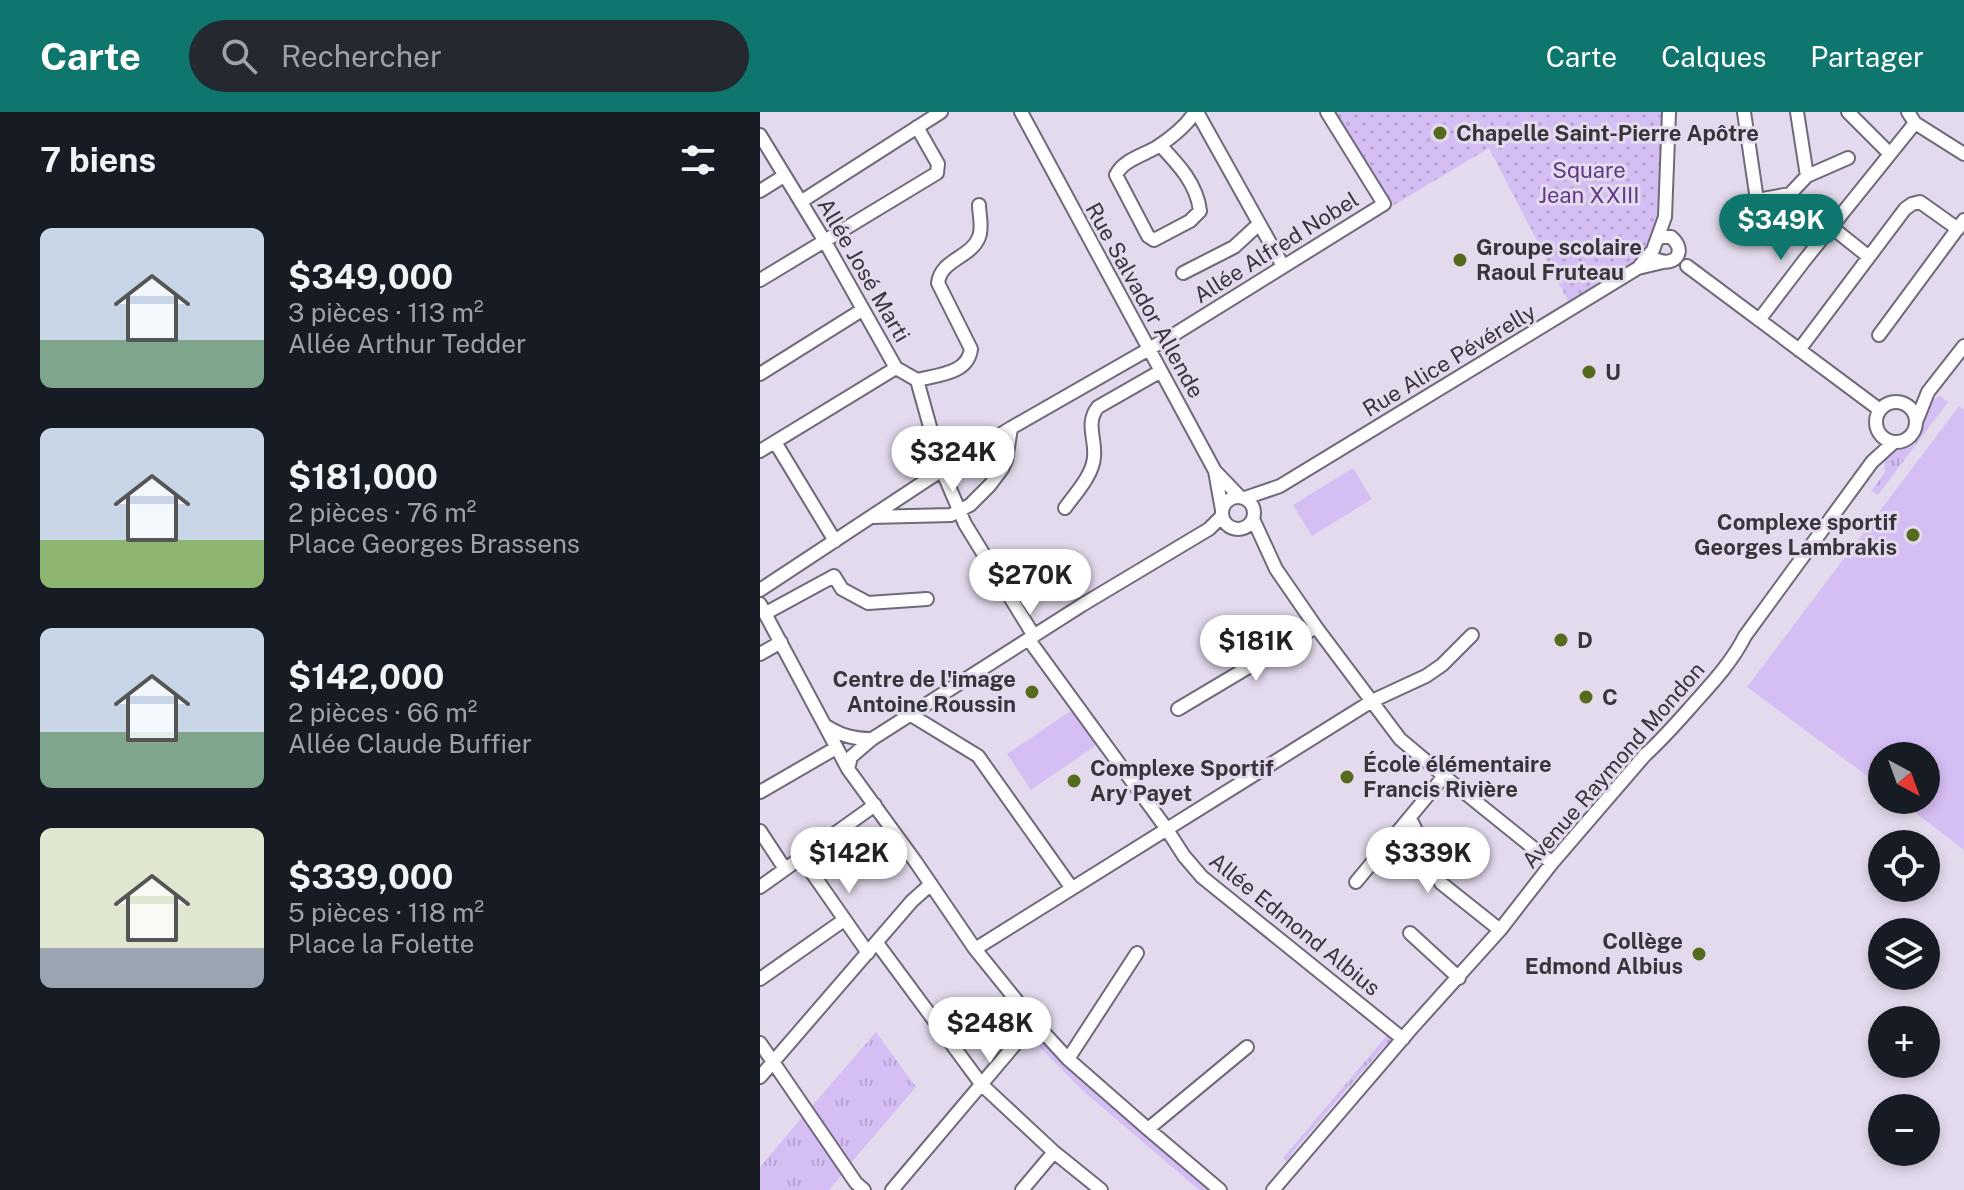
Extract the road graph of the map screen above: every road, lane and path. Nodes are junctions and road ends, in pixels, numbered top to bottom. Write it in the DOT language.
graph roads {
  1 [pos="941,112"];
  2 [pos="1196,112"];
  3 [pos="1327,112"];
  4 [pos="1669,112"];
  5 [pos="1744,112"];
  6 [pos="1797,112"];
  7 [pos="1848,112"];
  8 [pos="1025,113"];
  9 [pos="1912,118"];
  10 [pos="917,127"];
  11 [pos="760,135"];
  12 [pos="1160,145"];
  13 [pos="1890,154"];
  14 [pos="1964,154"];
  15 [pos="1848,158"];
  16 [pos="784,176"];
  17 [pos="1807,176"];
  18 [pos="760,191"];
  19 [pos="1790,194"];
  20 [pos="802,201"];
  21 [pos="979,205"];
  22 [pos="1665,217"];
  23 [pos="1259,224"];
  24 [pos="1961,225"];
  25 [pos="1831,228"];
  26 [pos="824,240"];
  27 [pos="1677,244"];
  28 [pos="1655,245"];
  29 [pos="1869,257"];
  30 [pos="1665,262"];
  31 [pos="1283,266"];
  32 [pos="1687,266"];
  33 [pos="1638,268"];
  34 [pos="1183,273"];
  35 [pos="760,280"];
  36 [pos="862,310"];
  37 [pos="1759,320"];
  38 [pos="1879,335"];
  39 [pos="1964,346"];
  40 [pos="1148,348"];
  41 [pos="1799,350"];
  42 [pos="896,368"];
  43 [pos="1161,371"];
  44 [pos="760,374"];
  45 [pos="917,380"];
  46 [pos="1928,392"];
  47 [pos="1902,403"];
  48 [pos="1880,410"];
  49 [pos="1916,422"];
  50 [pos="1011,428"];
  51 [pos="1879,433"];
  52 [pos="775,442"];
  53 [pos="1894,442"];
  54 [pos="760,451"];
  55 [pos="1872,462"];
  56 [pos="942,470"];
  57 [pos="1215,471"];
  58 [pos="1280,486"];
  59 [pos="1243,497"];
  60 [pos="1065,508"];
  61 [pos="960,511"];
  62 [pos="1222,513"];
  63 [pos="1254,516"];
  64 [pos="871,517"];
  65 [pos="835,541"];
  66 [pos="760,590"];
  67 [pos="927,599"];
  68 [pos="763,608"];
  69 [pos="1316,627"];
  70 [pos="1472,635"];
  71 [pos="1032,638"];
  72 [pos="781,642"];
  73 [pos="760,654"];
  74 [pos="1372,701"];
  75 [pos="1178,709"];
  76 [pos="911,715"];
  77 [pos="825,726"];
  78 [pos="872,739"];
  79 [pos="836,748"];
  80 [pos="848,769"];
  81 [pos="1444,776"];
  82 [pos="760,792"];
  83 [pos="875,805"];
  84 [pos="1410,818"];
  85 [pos="1166,828"];
  86 [pos="760,831"];
  87 [pos="801,857"];
  88 [pos="1552,863"];
  89 [pos="785,869"];
  90 [pos="1356,882"];
  91 [pos="931,884"];
  92 [pos="760,887"];
  93 [pos="1071,887"];
  94 [pos="844,920"];
  95 [pos="1500,930"];
  96 [pos="1410,933"];
  97 [pos="877,943"];
  98 [pos="975,949"];
  99 [pos="868,953"];
  100 [pos="1137,953"];
  101 [pos="1459,978"];
  102 [pos="760,979"];
  103 [pos="1034,1022"];
  104 [pos="1403,1039"];
  105 [pos="760,1043"];
  106 [pos="1247,1047"];
  107 [pos="1068,1059"];
  108 [pos="774,1061"];
  109 [pos="760,1077"];
  110 [pos="982,1085"];
  111 [pos="1148,1129"];
  112 [pos="1054,1152"];
  113 [pos="864,1190"];
  114 [pos="892,1190"];
  115 [pos="1022,1190"];
  116 [pos="1101,1190"];
  117 [pos="1220,1190"];
  118 [pos="1273,1190"];
  1 -- 10 [label="street"];
  2 -- 12 [label="street"];
  2 -- 23 [label="street"];
  3 -- 31 [label="street, Allée Alfred Nobel"];
  4 -- 22 [label="street"];
  5 -- 19 [label="street"];
  6 -- 17 [label="street"];
  7 -- 13 [label="street"];
  8 -- 40 [label="street, Rue Salvador Allende"];
  9 -- 13 [label="street"];
  9 -- 14 [label="street"];
  10 -- 20 [label="street"];
  10 -- 26 [label="street"];
  11 -- 16 [label="street, Allée José Marti"];
  12 -- 12 [label="street"];
  13 -- 25 [label="street"];
  15 -- 17 [label="street"];
  16 -- 18 [label="street"];
  16 -- 20 [label="street, Allée José Marti"];
  17 -- 19 [label="street"];
  19 -- 25 [label="street"];
  20 -- 26 [label="street, Allée José Marti"];
  21 -- 45 [label="street"];
  22 -- 27 [label="street"];
  22 -- 28 [label="street"];
  23 -- 31 [label="street"];
  23 -- 34 [label="street"];
  24 -- 29 [label="street"];
  24 -- 38 [label="street"];
  25 -- 29 [label="street"];
  25 -- 37 [label="street"];
  26 -- 35 [label="street"];
  26 -- 36 [label="street, Allée José Marti"];
  27 -- 28 [label="street"];
  27 -- 30 [label="street"];
  27 -- 32 [label="street"];
  28 -- 30 [label="street"];
  28 -- 33 [label="street, Rue Alice Pévérelly"];
  29 -- 41 [label="street"];
  30 -- 32 [label="street"];
  30 -- 33 [label="street, Rue Alice Pévérelly"];
  31 -- 40 [label="street, Allée Alfred Nobel"];
  32 -- 37 [label="street"];
  33 -- 58 [label="street, Rue Alice Pévérelly"];
  36 -- 42 [label="street, Allée José Marti"];
  36 -- 44 [label="street"];
  37 -- 41 [label="street"];
  39 -- 46 [label="street"];
  40 -- 43 [label="street, Rue Salvador Allende"];
  40 -- 50 [label="street, Allée Alfred Nobel"];
  41 -- 48 [label="street"];
  42 -- 45 [label="street, Allée José Marti"];
  42 -- 52 [label="street"];
  43 -- 57 [label="street, Rue Salvador Allende"];
  43 -- 60 [label="street"];
  45 -- 56 [label="street"];
  46 -- 47 [label="street"];
  46 -- 49 [label="street"];
  47 -- 48 [label="street"];
  47 -- 49 [label="street"];
  48 -- 51 [label="street"];
  49 -- 53 [label="street"];
  50 -- 56 [label="street, Allée Alfred Nobel"];
  50 -- 61 [label="street"];
  51 -- 53 [label="street"];
  51 -- 55 [label="street, Avenue Raymond Mondon"];
  52 -- 54 [label="street"];
  52 -- 65 [label="street"];
  53 -- 55 [label="street, Avenue Raymond Mondon"];
  55 -- 88 [label="street, Avenue Raymond Mondon"];
  56 -- 61 [label="street"];
  56 -- 64 [label="street, Allée Alfred Nobel"];
  57 -- 59 [label="street"];
  57 -- 62 [label="street, Rue Salvador Allende"];
  58 -- 59 [label="street, Rue Alice Pévérelly"];
  58 -- 63 [label="street, Rue Alice Pévérelly"];
  59 -- 62 [label="street"];
  59 -- 63 [label="street"];
  61 -- 64 [label="street"];
  61 -- 71 [label="street"];
  62 -- 63 [label="street"];
  62 -- 71 [label="street"];
  63 -- 69 [label="street"];
  64 -- 65 [label="street, Allée Alfred Nobel"];
  65 -- 66 [label="street, Allée Alfred Nobel"];
  67 -- 68 [label="street"];
  68 -- 72 [label="street"];
  69 -- 74 [label="street"];
  69 -- 75 [label="street"];
  70 -- 74 [label="street"];
  71 -- 76 [label="street"];
  71 -- 85 [label="street, Allée Edmond Albius"];
  72 -- 73 [label="street"];
  72 -- 77 [label="street"];
  74 -- 81 [label="street"];
  74 -- 85 [label="street"];
  76 -- 78 [label="street"];
  76 -- 93 [label="street"];
  77 -- 78 [label="street"];
  77 -- 79 [label="street"];
  78 -- 80 [label="street"];
  79 -- 80 [label="street"];
  79 -- 82 [label="street"];
  80 -- 83 [label="street"];
  81 -- 84 [label="street"];
  81 -- 88 [label="street"];
  83 -- 87 [label="street"];
  83 -- 91 [label="street"];
  84 -- 90 [label="street"];
  84 -- 95 [label="street"];
  85 -- 93 [label="street"];
  85 -- 104 [label="street, Allée Edmond Albius"];
  86 -- 89 [label="street"];
  87 -- 89 [label="street"];
  87 -- 94 [label="street"];
  88 -- 95 [label="street, Avenue Raymond Mondon"];
  89 -- 92 [label="street"];
  91 -- 97 [label="street"];
  91 -- 98 [label="street"];
  93 -- 98 [label="street"];
  94 -- 99 [label="street"];
  94 -- 102 [label="street"];
  95 -- 101 [label="street, Avenue Raymond Mondon"];
  96 -- 101 [label="street"];
  97 -- 99 [label="street"];
  97 -- 110 [label="street"];
  98 -- 103 [label="street"];
  99 -- 108 [label="street"];
  100 -- 107 [label="street"];
  101 -- 104 [label="street, Avenue Raymond Mondon"];
  103 -- 107 [label="street"];
  103 -- 110 [label="street"];
  104 -- 118 [label="street, Avenue Raymond Mondon"];
  105 -- 108 [label="street"];
  106 -- 111 [label="street"];
  107 -- 111 [label="street"];
  108 -- 109 [label="street"];
  108 -- 113 [label="street"];
  110 -- 112 [label="street"];
  110 -- 114 [label="street"];
  111 -- 117 [label="street"];
  112 -- 115 [label="street"];
  112 -- 116 [label="street"];
}
